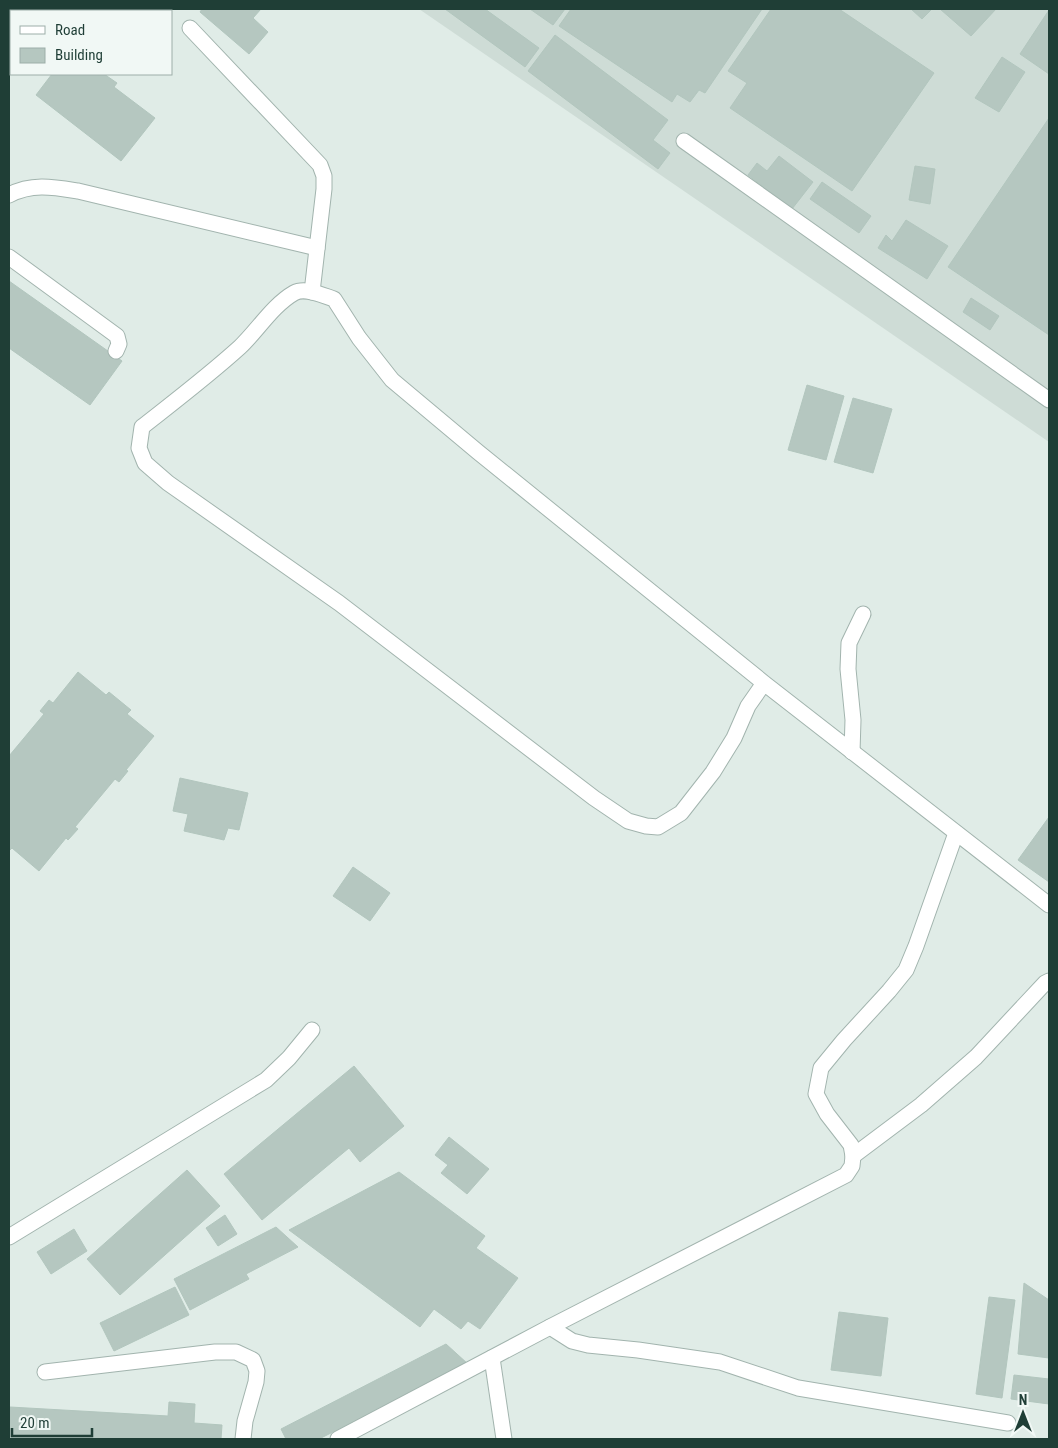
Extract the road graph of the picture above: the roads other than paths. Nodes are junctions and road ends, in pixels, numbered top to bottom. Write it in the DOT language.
graph roads {
  1 [pos="190,28"];
  2 [pos="684,141"];
  3 [pos="9,195"];
  4 [pos="317,248"];
  5 [pos="9,257"];
  6 [pos="312,292"];
  7 [pos="116,351"];
  8 [pos="1049,400"];
  9 [pos="863,614"];
  10 [pos="764,682"];
  11 [pos="852,752"];
  12 [pos="956,832"];
  13 [pos="1049,905"];
  14 [pos="1049,981"];
  15 [pos="312,1030"];
  16 [pos="853,1156"];
  17 [pos="9,1237"];
  18 [pos="550,1327"];
  19 [pos="492,1358"];
  20 [pos="46,1372"];
  21 [pos="1008,1423"];
  22 [pos="243,1439"];
  23 [pos="338,1439"];
  24 [pos="504,1439"];
  1 -- 4 [label="street"];
  2 -- 8 [label="street"];
  3 -- 4 [label="street"];
  4 -- 6 [label="street"];
  5 -- 7 [label="street"];
  6 -- 10 [label="street"];
  6 -- 10 [label="street"];
  9 -- 11 [label="street"];
  10 -- 11 [label="street"];
  11 -- 12 [label="street"];
  12 -- 13 [label="street"];
  12 -- 16 [label="street"];
  14 -- 16 [label="street"];
  15 -- 17 [label="street"];
  16 -- 18 [label="street"];
  18 -- 19 [label="street"];
  18 -- 21 [label="street"];
  19 -- 23 [label="street"];
  19 -- 24 [label="street"];
  20 -- 22 [label="street"];
}
